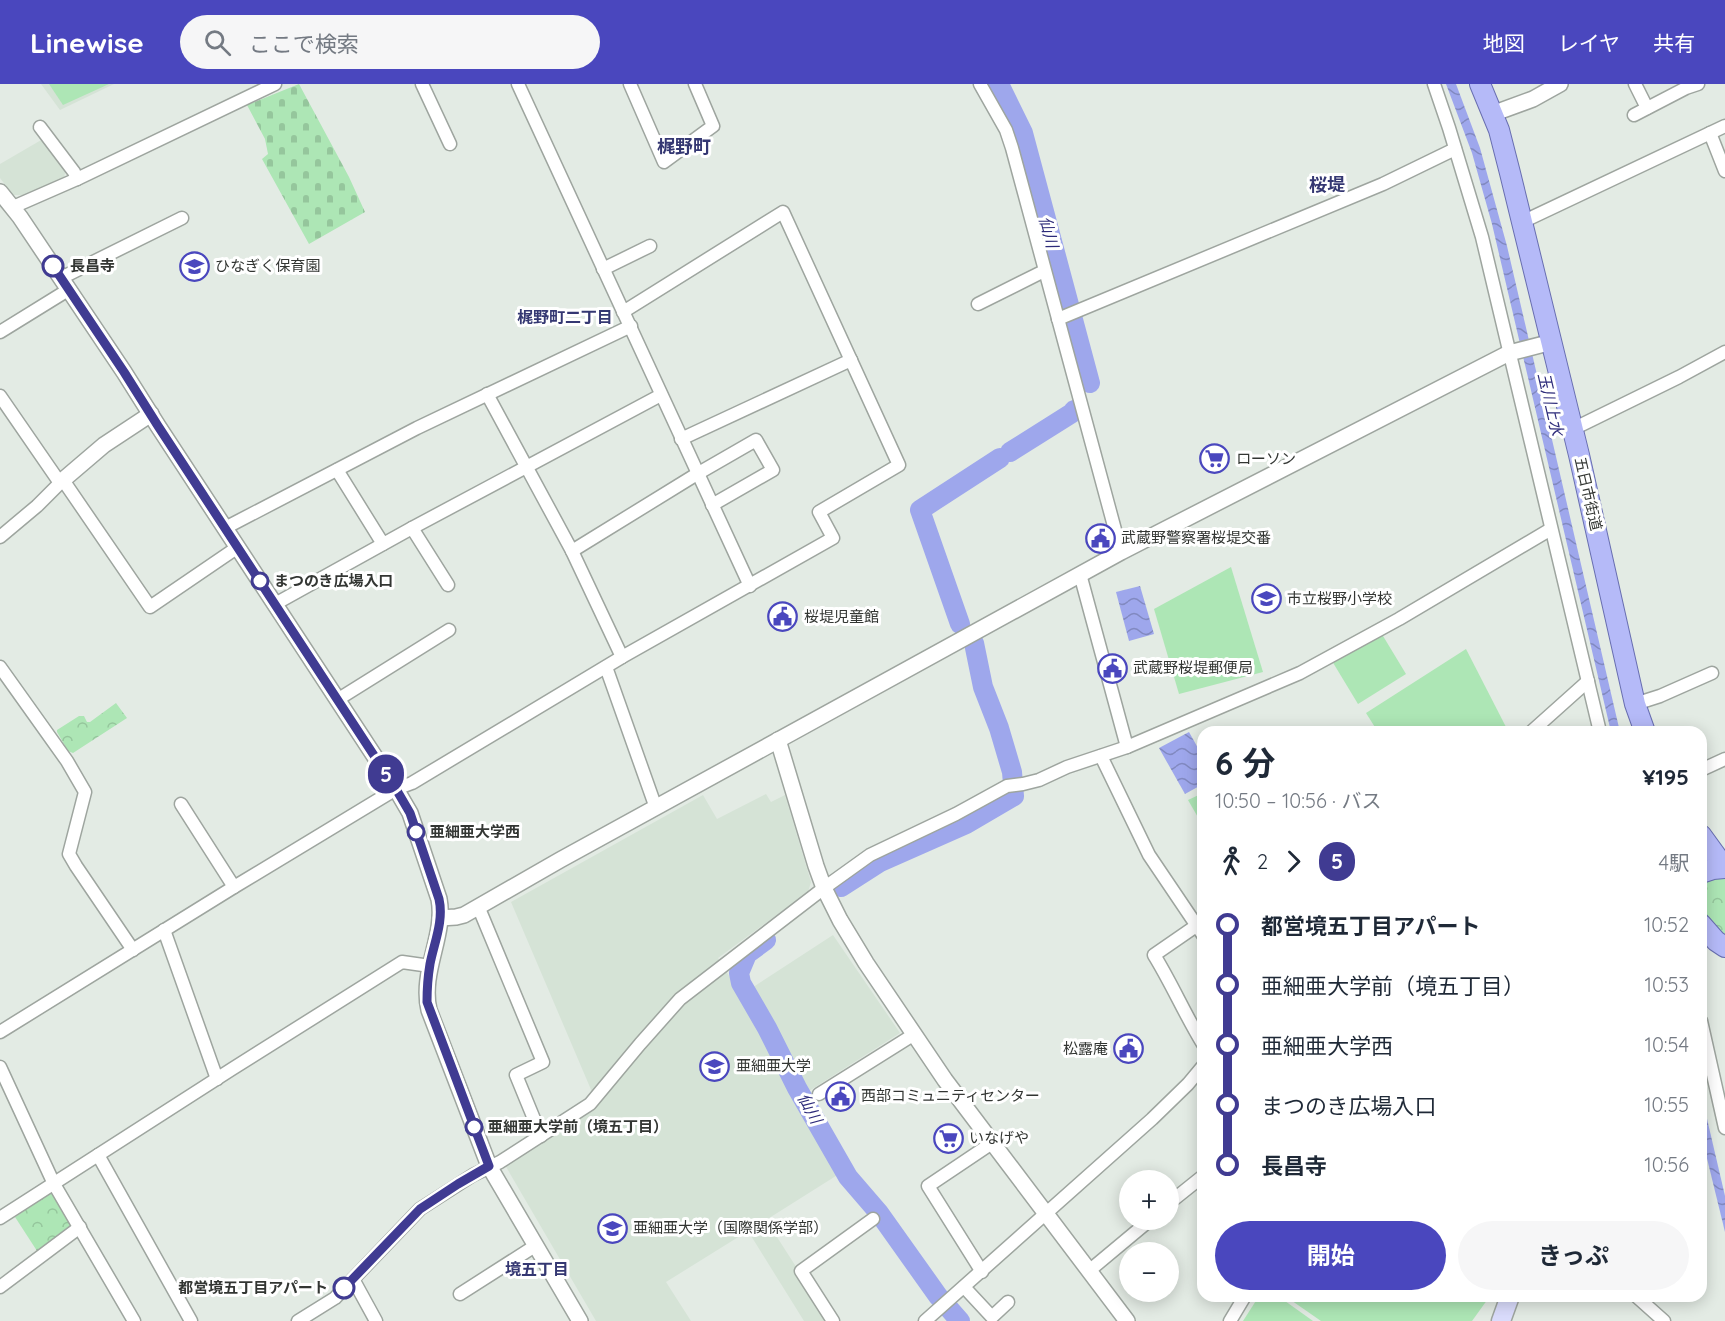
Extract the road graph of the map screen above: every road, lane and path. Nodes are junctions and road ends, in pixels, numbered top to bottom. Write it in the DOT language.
graph roads {
  1 [pos="275,84"];
  2 [pos="422,84"];
  3 [pos="518,84"];
  4 [pos="630,84"];
  5 [pos="695,84"];
  6 [pos="980,84"];
  7 [pos="1434,84"];
  8 [pos="1480,84"];
  9 [pos="1560,84"];
  10 [pos="1635,84"];
  11 [pos="1698,84"];
  12 [pos="1647,108"];
  13 [pos="1492,114"];
  14 [pos="1634,114"];
  15 [pos="1725,126"];
  16 [pos="40,127"];
  17 [pos="1710,133"];
  18 [pos="450,144"];
  19 [pos="1455,149"];
  20 [pos="1725,171"];
  21 [pos="77,179"];
  22 [pos="4,198"];
  23 [pos="182,218"];
  24 [pos="1522,222"];
  25 [pos="650,246"];
  26 [pos="603,269"];
  27 [pos="1044,272"];
  28 [pos="64,284"];
  29 [pos="978,304"];
  30 [pos="623,312"];
  31 [pos="1063,317"];
  32 [pos="631,326"];
  33 [pos="0,332"];
  34 [pos="1546,344"];
  35 [pos="1512,352"];
  36 [pos="1725,352"];
  37 [pos="850,360"];
  38 [pos="487,394"];
  39 [pos="661,395"];
  40 [pos="0,396"];
  41 [pos="151,414"];
  42 [pos="1573,429"];
  43 [pos="681,439"];
  44 [pos="527,466"];
  45 [pos="337,470"];
  46 [pos="697,474"];
  47 [pos="62,481"];
  48 [pos="712,505"];
  49 [pos="225,528"];
  50 [pos="412,528"];
  51 [pos="1551,529"];
  52 [pos="0,537"];
  53 [pos="383,544"];
  54 [pos="238,547"];
  55 [pos="572,551"];
  56 [pos="1121,552"];
  57 [pos="1080,574"];
  58 [pos="448,585"];
  59 [pos="750,586"];
  60 [pos="276,604"];
  61 [pos="449,630"];
  62 [pos="622,657"];
  63 [pos="0,667"];
  64 [pos="606,667"];
  65 [pos="1712,673"];
  66 [pos="1588,681"];
  67 [pos="337,700"];
  68 [pos="1635,704"];
  69 [pos="1538,726"];
  70 [pos="1599,726"];
  71 [pos="1643,726"];
  72 [pos="778,740"];
  73 [pos="1127,747"];
  74 [pos="1101,756"];
  75 [pos="1725,759"];
  76 [pos="1707,767"];
  77 [pos="396,789"];
  78 [pos="181,804"];
  79 [pos="656,808"];
  80 [pos="1707,845"];
  81 [pos="1725,868"];
  82 [pos="1707,871"];
  83 [pos="234,887"];
  84 [pos="824,888"];
  85 [pos="478,906"];
  86 [pos="440,918"];
  87 [pos="1197,927"];
  88 [pos="164,930"];
  89 [pos="1197,933"];
  90 [pos="1707,933"];
  91 [pos="1725,947"];
  92 [pos="133,950"];
  93 [pos="430,966"];
  94 [pos="0,1032"];
  95 [pos="1197,1034"];
  96 [pos="913,1035"];
  97 [pos="1707,1048"];
  98 [pos="0,1067"];
  99 [pos="1197,1073"];
  100 [pos="217,1079"];
  101 [pos="819,1094"];
  102 [pos="1725,1128"];
  103 [pos="541,1136"];
  104 [pos="992,1143"];
  105 [pos="98,1155"];
  106 [pos="489,1166"];
  107 [pos="1197,1181"];
  108 [pos="54,1184"];
  109 [pos="1179,1195"];
  110 [pos="1047,1213"];
  111 [pos="0,1218"];
  112 [pos="873,1219"];
  113 [pos="80,1227"];
  114 [pos="1138,1230"];
  115 [pos="535,1246"];
  116 [pos="1090,1270"];
  117 [pos="982,1272"];
  118 [pos="353,1279"];
  119 [pos="0,1287"];
  120 [pos="964,1287"];
  121 [pos="460,1294"];
  122 [pos="1008,1302"];
  123 [pos="1241,1302"];
  124 [pos="1508,1302"];
  125 [pos="1643,1302"];
  126 [pos="134,1321"];
  127 [pos="191,1321"];
  128 [pos="298,1321"];
  129 [pos="376,1321"];
  130 [pos="580,1321"];
  131 [pos="833,1321"];
  132 [pos="926,1321"];
  133 [pos="1127,1321"];
  134 [pos="1230,1321"];
  135 [pos="1501,1321"];
  136 [pos="1664,1321"];
  1 -- 21 [label="street"];
  2 -- 18 [label="street"];
  3 -- 26 [label="street"];
  4 -- 5 [label="street"];
  6 -- 27 [label="street"];
  7 -- 19 [label="street"];
  8 -- 13 [label="main road, 五日市街道"];
  9 -- 13 [label="street"];
  10 -- 12 [label="street"];
  11 -- 12 [label="street"];
  12 -- 14 [label="street"];
  13 -- 24 [label="main road, 五日市街道"];
  15 -- 17 [label="street"];
  16 -- 21 [label="street"];
  17 -- 20 [label="street"];
  17 -- 24 [label="street"];
  19 -- 31 [label="street"];
  19 -- 35 [label="street"];
  21 -- 22 [label="street"];
  22 -- 28 [label="street"];
  23 -- 28 [label="street"];
  24 -- 34 [label="main road, 五日市街道"];
  25 -- 26 [label="street"];
  26 -- 30 [label="street"];
  27 -- 29 [label="street"];
  27 -- 31 [label="street"];
  28 -- 33 [label="street"];
  28 -- 41 [label="street"];
  30 -- 32 [label="street"];
  30 -- 37 [label="street"];
  31 -- 56 [label="street"];
  32 -- 38 [label="street"];
  32 -- 39 [label="street"];
  34 -- 35 [label="street"];
  34 -- 42 [label="main road, 五日市街道"];
  35 -- 51 [label="street"];
  35 -- 56 [label="street"];
  36 -- 42 [label="street"];
  37 -- 43 [label="street"];
  37 -- 59 [label="street"];
  38 -- 44 [label="street"];
  38 -- 45 [label="street"];
  39 -- 43 [label="street"];
  39 -- 44 [label="street"];
  40 -- 47 [label="street"];
  41 -- 47 [label="street"];
  41 -- 49 [label="street"];
  42 -- 68 [label="main road, 五日市街道"];
  43 -- 46 [label="street"];
  44 -- 50 [label="street"];
  44 -- 55 [label="street"];
  45 -- 49 [label="street"];
  45 -- 53 [label="street"];
  46 -- 48 [label="street"];
  46 -- 48 [label="street"];
  46 -- 55 [label="street"];
  47 -- 52 [label="street"];
  47 -- 54 [label="street"];
  48 -- 59 [label="street"];
  49 -- 54 [label="street"];
  50 -- 53 [label="street"];
  50 -- 58 [label="street"];
  51 -- 66 [label="street"];
  51 -- 73 [label="street"];
  53 -- 60 [label="street"];
  54 -- 60 [label="street"];
  55 -- 62 [label="street"];
  56 -- 57 [label="street"];
  57 -- 72 [label="street"];
  57 -- 73 [label="street"];
  59 -- 62 [label="street"];
  60 -- 67 [label="street"];
  61 -- 67 [label="street"];
  62 -- 64 [label="street"];
  63 -- 92 [label="street"];
  64 -- 77 [label="street"];
  64 -- 79 [label="street"];
  65 -- 68 [label="street"];
  66 -- 69 [label="street"];
  66 -- 70 [label="street"];
  67 -- 77 [label="street"];
  68 -- 71 [label="main road, 五日市街道"];
  72 -- 79 [label="street"];
  72 -- 84 [label="street"];
  73 -- 74 [label="street"];
  74 -- 84 [label="street"];
  74 -- 87 [label="street"];
  75 -- 76 [label="street"];
  77 -- 83 [label="street"];
  77 -- 86 [label="street"];
  78 -- 83 [label="street"];
  79 -- 85 [label="street"];
  80 -- 81 [label="main road"];
  81 -- 82 [label="main road"];
  83 -- 88 [label="street"];
  84 -- 96 [label="street"];
  84 -- 103 [label="street"];
  85 -- 86 [label="street"];
  85 -- 103 [label="street"];
  86 -- 93 [label="street"];
  88 -- 92 [label="street"];
  88 -- 100 [label="street"];
  89 -- 95 [label="street"];
  90 -- 91 [label="main road"];
  92 -- 94 [label="street"];
  93 -- 100 [label="street"];
  93 -- 106 [label="street"];
  96 -- 101 [label="street"];
  96 -- 104 [label="street"];
  97 -- 102 [label="street"];
  98 -- 108 [label="street"];
  99 -- 110 [label="street"];
  100 -- 105 [label="street"];
  103 -- 106 [label="street"];
  104 -- 110 [label="street"];
  104 -- 117 [label="street"];
  105 -- 108 [label="street"];
  105 -- 127 [label="street"];
  106 -- 115 [label="street"];
  106 -- 118 [label="street"];
  107 -- 109 [label="street"];
  108 -- 111 [label="street"];
  108 -- 113 [label="street"];
  110 -- 116 [label="street"];
  110 -- 117 [label="street"];
  112 -- 131 [label="street"];
  113 -- 119 [label="street"];
  113 -- 126 [label="street"];
  114 -- 116 [label="street"];
  115 -- 121 [label="street"];
  115 -- 130 [label="street"];
  116 -- 133 [label="street"];
  117 -- 120 [label="street"];
  118 -- 128 [label="street"];
  118 -- 129 [label="street"];
  120 -- 122 [label="street"];
  120 -- 132 [label="street"];
  123 -- 134 [label="street"];
  124 -- 135 [label="main road"];
  125 -- 136 [label="street"];
}
